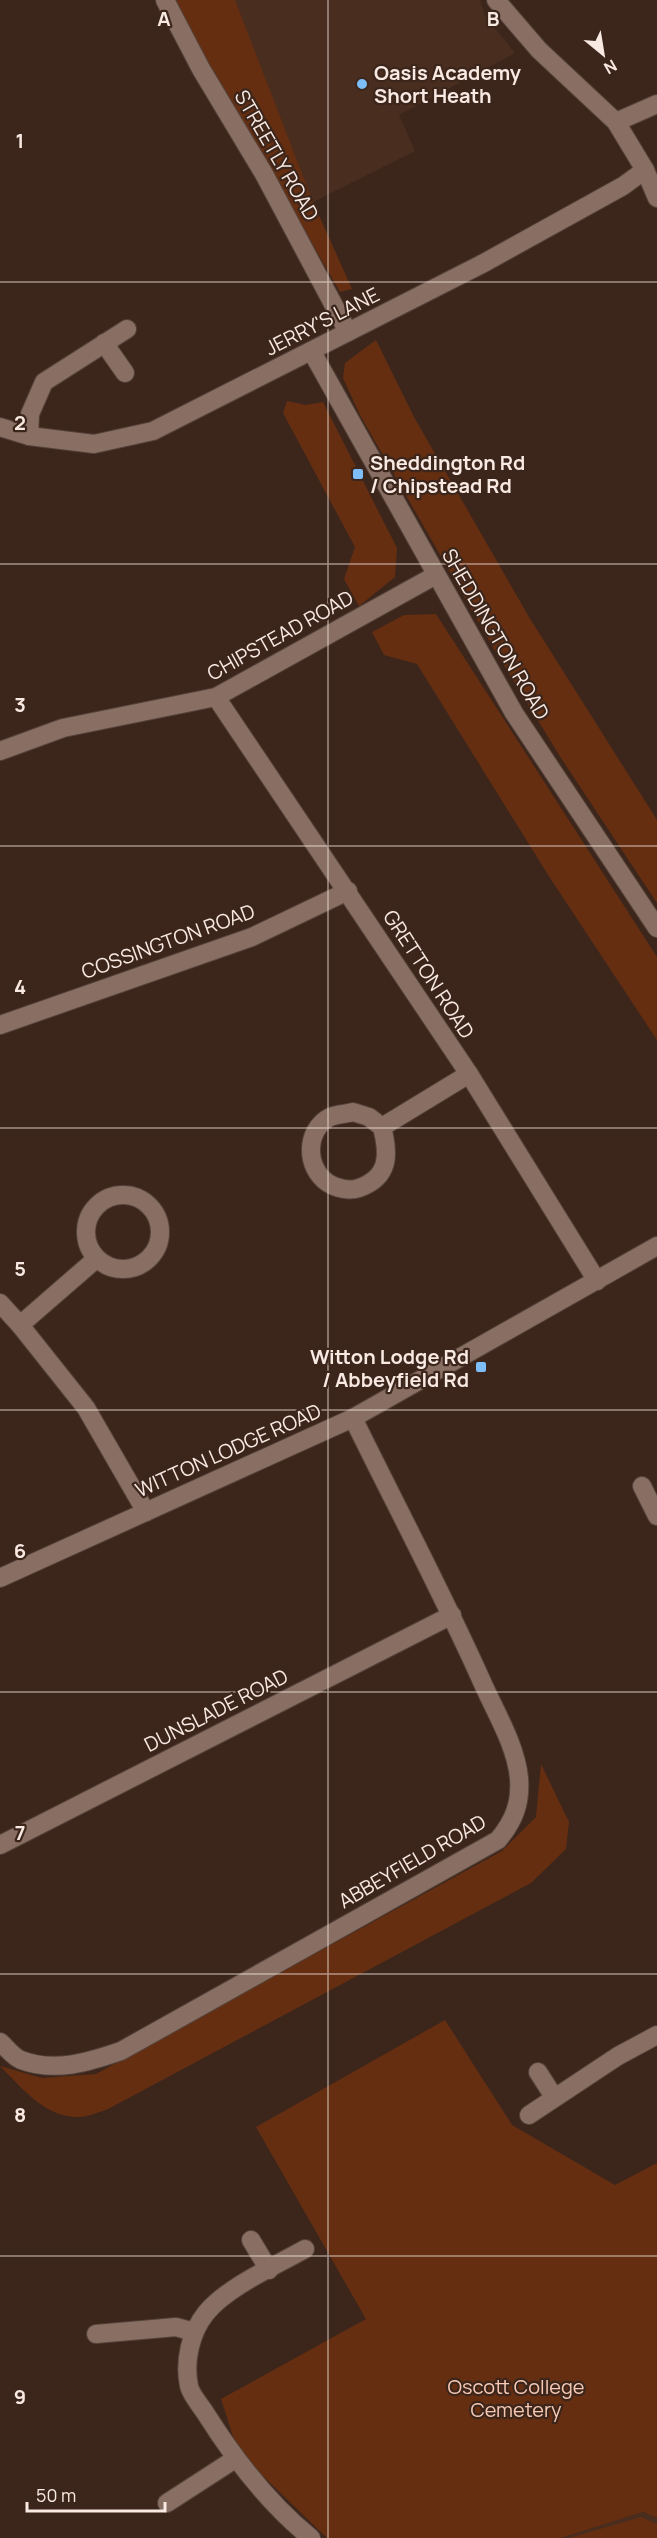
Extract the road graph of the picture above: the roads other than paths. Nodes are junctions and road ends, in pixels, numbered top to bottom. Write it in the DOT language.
graph roads {
  1 [pos="165,0"];
  2 [pos="496,0"];
  3 [pos="657,104"];
  4 [pos="616,122"];
  5 [pos="645,170"];
  6 [pos="657,198"];
  7 [pos="127,329"];
  8 [pos="348,332"];
  9 [pos="104,344"];
  10 [pos="312,352"];
  11 [pos="125,373"];
  12 [pos="0,427"];
  13 [pos="29,436"];
  14 [pos="436,575"];
  15 [pos="216,697"];
  16 [pos="0,751"];
  17 [pos="348,891"];
  18 [pos="657,928"];
  19 [pos="0,1024"];
  20 [pos="469,1074"];
  21 [pos="382,1127"];
  22 [pos="657,1246"];
  23 [pos="96,1259"];
  24 [pos="597,1281"];
  25 [pos="0,1303"];
  26 [pos="20,1324"];
  27 [pos="353,1418"];
  28 [pos="642,1486"];
  29 [pos="656,1509"];
  30 [pos="146,1512"];
  31 [pos="0,1578"];
  32 [pos="452,1615"];
  33 [pos="0,1845"];
  34 [pos="657,2035"];
  35 [pos="0,2042"];
  36 [pos="538,2072"];
  37 [pos="554,2097"];
  38 [pos="529,2115"];
  39 [pos="251,2240"];
  40 [pos="305,2249"];
  41 [pos="269,2270"];
  42 [pos="194,2332"];
  43 [pos="96,2334"];
  44 [pos="235,2459"];
  45 [pos="167,2503"];
  46 [pos="311,2538"];
  1 -- 8 [label="street, STREETLY ROAD"];
  2 -- 4 [label="street"];
  3 -- 4 [label="street"];
  4 -- 5 [label="street"];
  5 -- 6 [label="street"];
  5 -- 8 [label="street, JERRY'S LANE"];
  7 -- 9 [label="street"];
  8 -- 10 [label="street, JERRY'S LANE"];
  9 -- 11 [label="street"];
  9 -- 13 [label="street"];
  10 -- 13 [label="street, JERRY'S LANE"];
  10 -- 14 [label="street, SHEDDINGTON ROAD"];
  12 -- 13 [label="street, JERRY'S LANE"];
  14 -- 15 [label="street, CHIPSTEAD ROAD"];
  14 -- 18 [label="street, SHEDDINGTON ROAD"];
  15 -- 16 [label="street, CHIPSTEAD ROAD"];
  15 -- 17 [label="street, GRETTON ROAD"];
  17 -- 19 [label="street, COSSINGTON ROAD"];
  17 -- 20 [label="street, GRETTON ROAD"];
  20 -- 21 [label="street"];
  20 -- 24 [label="street, GRETTON ROAD"];
  21 -- 21 [label="street"];
  22 -- 24 [label="street, WITTON LODGE ROAD"];
  23 -- 23 [label="street"];
  23 -- 26 [label="street"];
  24 -- 27 [label="street, WITTON LODGE ROAD"];
  25 -- 26 [label="street"];
  26 -- 30 [label="street"];
  27 -- 30 [label="street, WITTON LODGE ROAD"];
  27 -- 32 [label="street, ABBEYFIELD ROAD"];
  28 -- 29 [label="street"];
  30 -- 31 [label="street, WITTON LODGE ROAD"];
  32 -- 33 [label="street, DUNSLADE ROAD"];
  32 -- 35 [label="street, ABBEYFIELD ROAD"];
  34 -- 37 [label="street"];
  36 -- 37 [label="street"];
  37 -- 38 [label="street"];
  39 -- 41 [label="street"];
  40 -- 41 [label="street"];
  41 -- 42 [label="street"];
  42 -- 43 [label="street"];
  42 -- 44 [label="street"];
  44 -- 45 [label="street"];
  44 -- 46 [label="street"];
}
